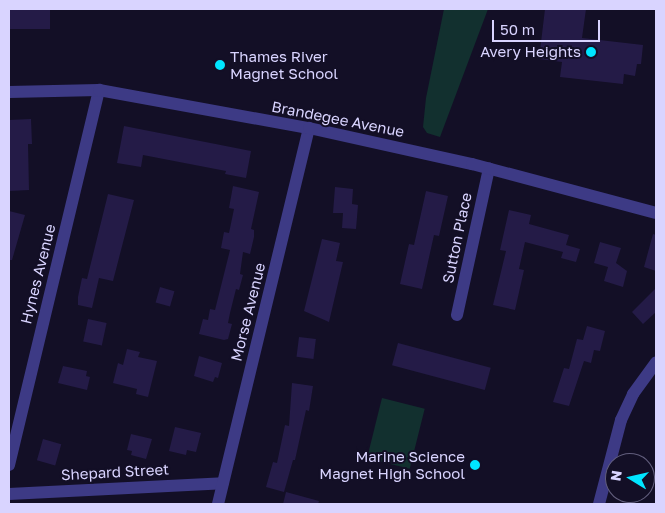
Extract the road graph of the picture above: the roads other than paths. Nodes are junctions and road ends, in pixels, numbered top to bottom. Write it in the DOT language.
graph roads {
  1 [pos="100,90"];
  2 [pos="9,92"];
  3 [pos="309,128"];
  4 [pos="489,168"];
  5 [pos="656,213"];
  6 [pos="457,315"];
  7 [pos="656,362"];
  8 [pos="9,466"];
  9 [pos="223,483"];
  10 [pos="9,494"];
  11 [pos="218,504"];
  12 [pos="599,504"];
  1 -- 2 [label="street, Brandegee Avenue"];
  1 -- 3 [label="street, Brandegee Avenue"];
  1 -- 8 [label="street, Hynes Avenue"];
  3 -- 4 [label="street, Brandegee Avenue"];
  3 -- 9 [label="street, Morse Avenue"];
  4 -- 5 [label="street, Brandegee Avenue"];
  4 -- 6 [label="street, Sutton Place"];
  7 -- 12 [label="street"];
  9 -- 10 [label="street, Shepard Street"];
  9 -- 11 [label="street, Morse Avenue"];
}
